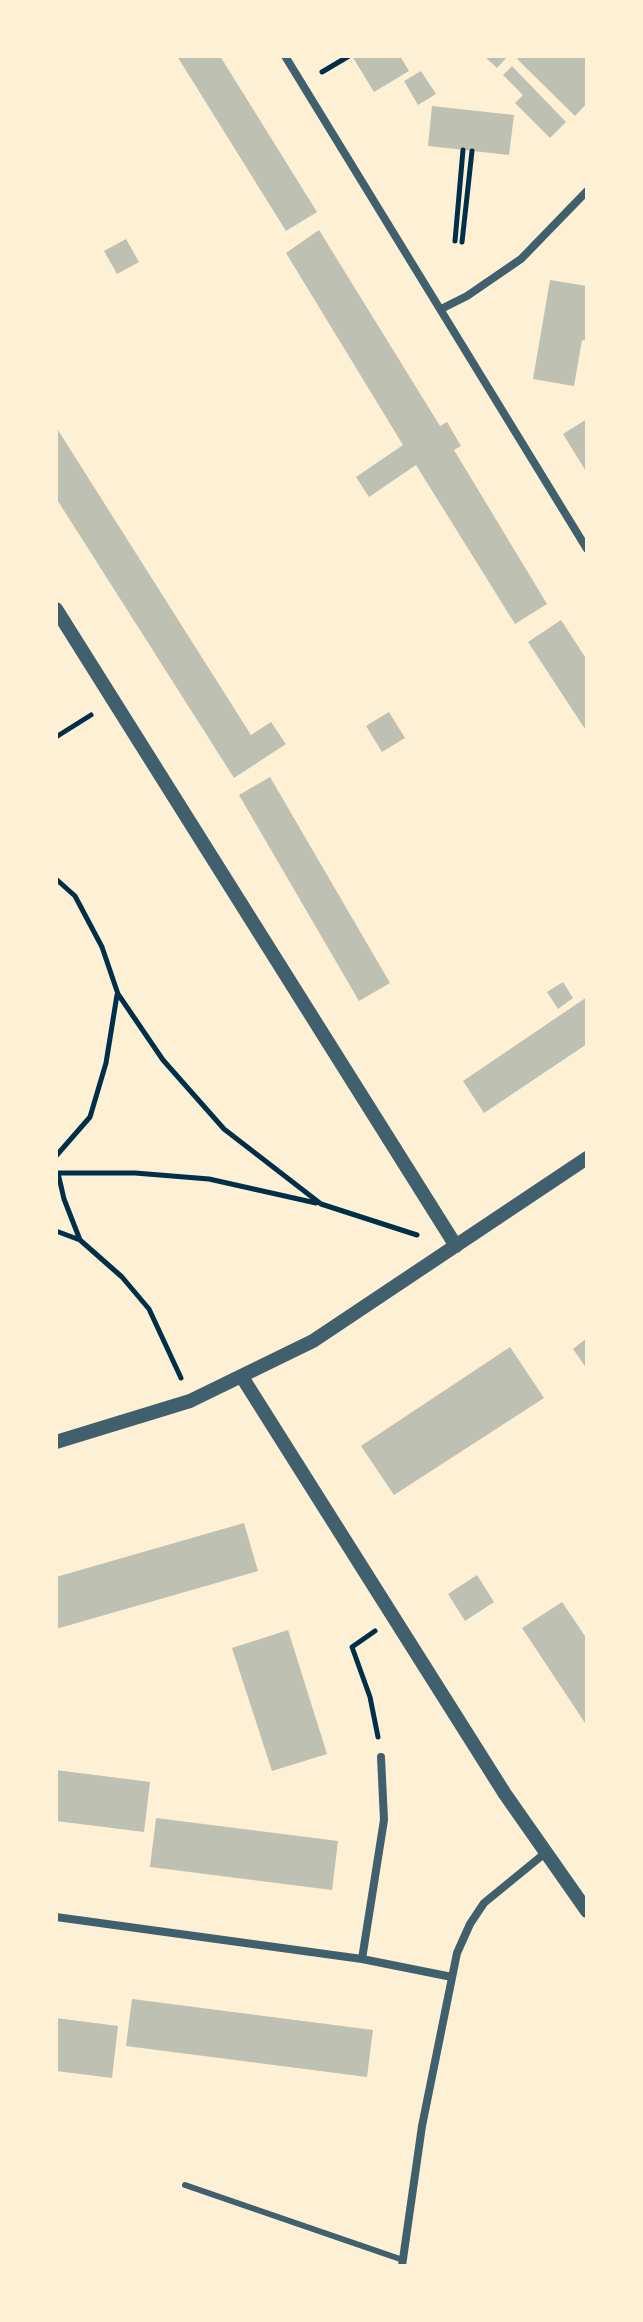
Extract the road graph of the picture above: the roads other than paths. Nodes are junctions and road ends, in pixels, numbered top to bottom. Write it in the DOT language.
graph roads {
  1 [pos="285,56"];
  2 [pos="587,191"];
  3 [pos="441,309"];
  4 [pos="587,549"];
  5 [pos="56,609"];
  6 [pos="587,1158"];
  7 [pos="456,1246"];
  8 [pos="242,1377"];
  9 [pos="56,1442"];
  10 [pos="381,1757"];
  11 [pos="544,1854"];
  12 [pos="587,1911"];
  13 [pos="56,1917"];
  14 [pos="362,1959"];
  15 [pos="452,1977"];
  16 [pos="185,2185"];
  17 [pos="402,2263"];
  1 -- 3 [label="street"];
  2 -- 3 [label="street"];
  3 -- 4 [label="street"];
  5 -- 7 [label="street"];
  6 -- 7 [label="street"];
  7 -- 8 [label="street"];
  8 -- 9 [label="street"];
  8 -- 11 [label="street"];
  10 -- 14 [label="street"];
  11 -- 12 [label="street"];
  11 -- 15 [label="street"];
  13 -- 14 [label="street"];
  14 -- 15 [label="street"];
  15 -- 17 [label="street"];
  16 -- 17 [label="lane"];
}
